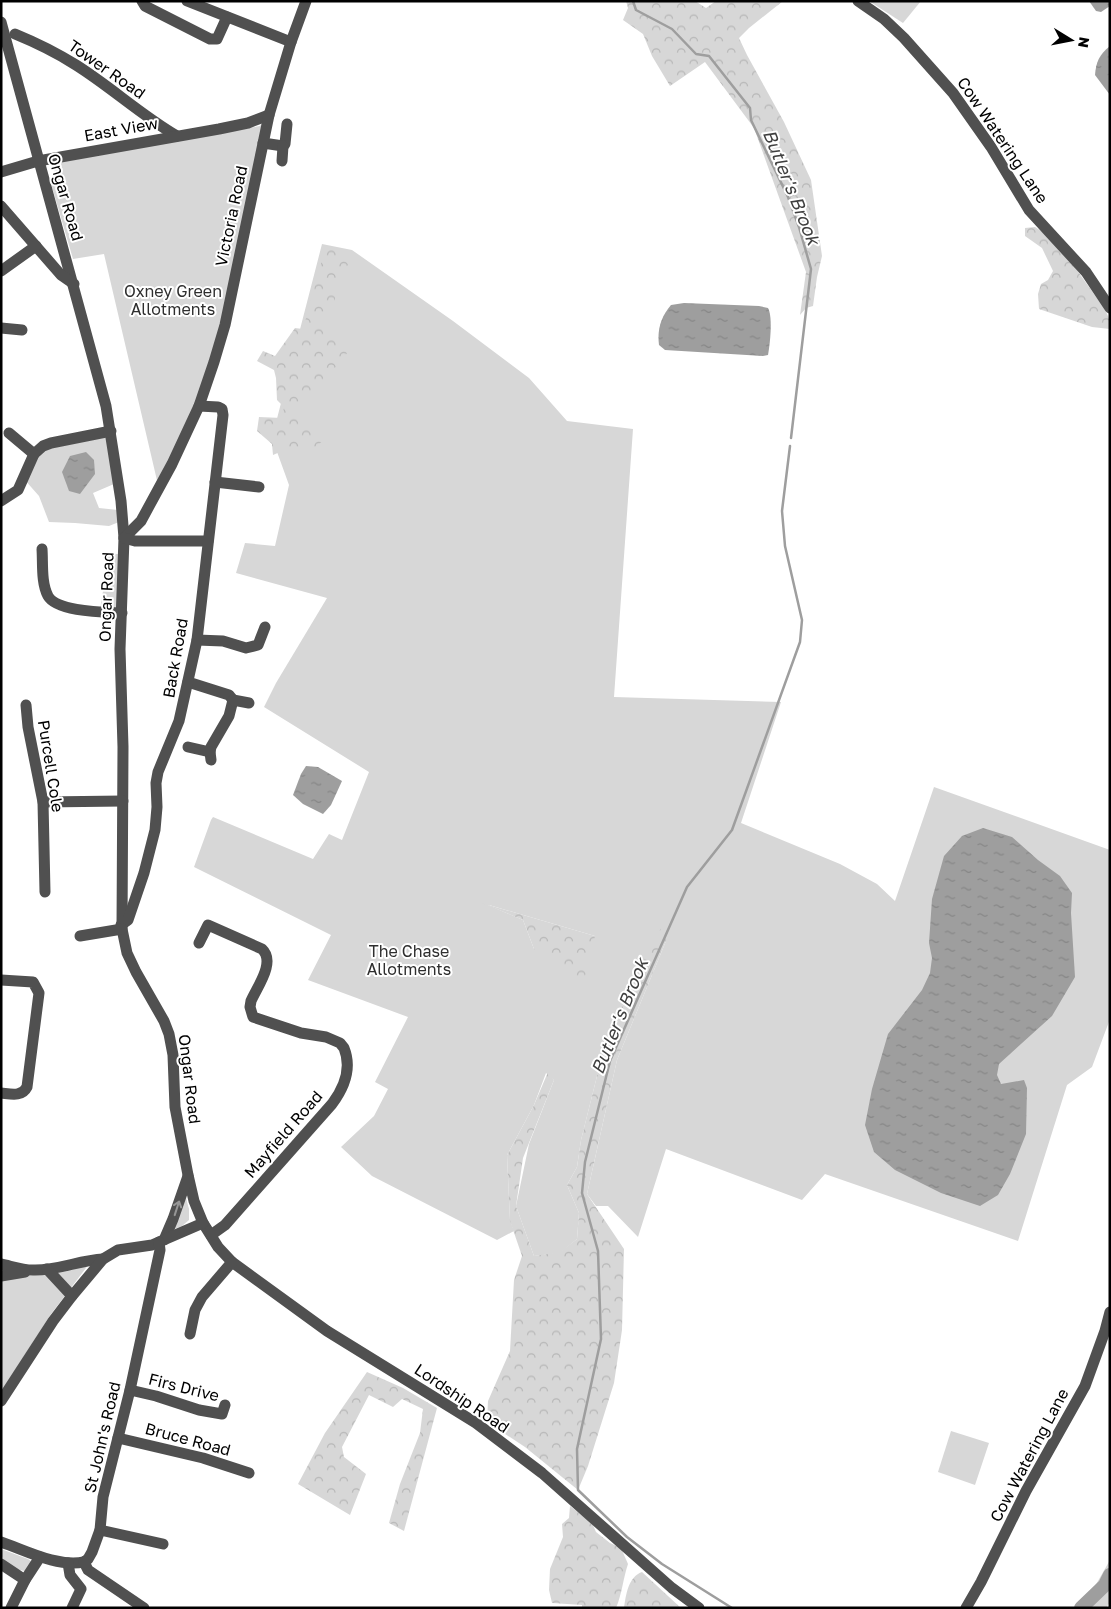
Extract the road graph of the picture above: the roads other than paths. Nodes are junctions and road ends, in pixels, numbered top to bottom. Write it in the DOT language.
graph roads {
  1 [pos="142,1"];
  2 [pos="187,1"];
  3 [pos="306,1"];
  4 [pos="858,1"];
  5 [pos="228,17"];
  6 [pos="1,22"];
  7 [pos="15,34"];
  8 [pos="291,42"];
  9 [pos="6,56"];
  10 [pos="269,115"];
  11 [pos="248,123"];
  12 [pos="287,124"];
  13 [pos="177,136"];
  14 [pos="264,138"];
  15 [pos="283,146"];
  16 [pos="38,161"];
  17 [pos="282,161"];
  18 [pos="1,172"];
  19 [pos="1,206"];
  20 [pos="36,246"];
  21 [pos="1,271"];
  22 [pos="74,284"];
  23 [pos="1110,308"];
  24 [pos="1,328"];
  25 [pos="22,330"];
  26 [pos="199,406"];
  27 [pos="111,431"];
  28 [pos="9,433"];
  29 [pos="34,454"];
  30 [pos="215,482"];
  31 [pos="259,487"];
  32 [pos="1,501"];
  33 [pos="124,538"];
  34 [pos="208,541"];
  35 [pos="42,549"];
  36 [pos="122,613"];
  37 [pos="265,627"];
  38 [pos="197,640"];
  39 [pos="188,682"];
  40 [pos="233,700"];
  41 [pos="249,703"];
  42 [pos="26,705"];
  43 [pos="188,747"];
  44 [pos="123,801"];
  45 [pos="43,802"];
  46 [pos="45,892"];
  47 [pos="122,927"];
  48 [pos="80,936"];
  49 [pos="199,943"];
  50 [pos="1,980"];
  51 [pos="1,1093"];
  52 [pos="188,1175"];
  53 [pos="203,1223"];
  54 [pos="211,1235"];
  55 [pos="161,1241"];
  56 [pos="104,1258"];
  57 [pos="232,1262"];
  58 [pos="1,1264"];
  59 [pos="47,1269"];
  60 [pos="32,1270"];
  61 [pos="1,1276"];
  62 [pos="72,1296"];
  63 [pos="1110,1312"];
  64 [pos="190,1334"];
  65 [pos="130,1390"];
  66 [pos="1,1401"];
  67 [pos="224,1405"];
  68 [pos="118,1438"];
  69 [pos="249,1473"];
  70 [pos="100,1530"];
  71 [pos="1,1542"];
  72 [pos="163,1544"];
  73 [pos="40,1557"];
  74 [pos="84,1562"];
  75 [pos="68,1563"];
  76 [pos="1,1564"];
  77 [pos="25,1580"];
  78 [pos="11,1608"];
  79 [pos="72,1608"];
  80 [pos="144,1608"];
  81 [pos="698,1608"];
  82 [pos="966,1608"];
  1 -- 5 [label="street"];
  2 -- 5 [label="street"];
  3 -- 8 [label="street, Victoria Road"];
  4 -- 23 [label="street, Cow Watering Lane"];
  5 -- 8 [label="street"];
  6 -- 9 [label="street, Ongar Road"];
  7 -- 13 [label="street, Tower Road"];
  8 -- 10 [label="street, Victoria Road"];
  9 -- 16 [label="street, Ongar Road"];
  10 -- 11 [label="street, East View"];
  10 -- 14 [label="street, Victoria Road"];
  11 -- 13 [label="street, East View"];
  11 -- 14 [label="street"];
  12 -- 15 [label="street"];
  13 -- 16 [label="street, East View"];
  14 -- 15 [label="street"];
  14 -- 26 [label="street, Victoria Road"];
  15 -- 17 [label="street"];
  16 -- 18 [label="street, East View"];
  16 -- 22 [label="street, Ongar Road"];
  19 -- 20 [label="street"];
  20 -- 21 [label="street"];
  20 -- 22 [label="street"];
  22 -- 27 [label="street, Ongar Road"];
  24 -- 25 [label="street"];
  26 -- 30 [label="street, Back Road"];
  26 -- 33 [label="street, Victoria Road"];
  27 -- 29 [label="street"];
  27 -- 33 [label="street, Ongar Road"];
  28 -- 29 [label="street"];
  29 -- 32 [label="street"];
  30 -- 31 [label="street"];
  30 -- 34 [label="street, Back Road"];
  33 -- 34 [label="street"];
  33 -- 36 [label="street, Ongar Road"];
  34 -- 38 [label="street, Back Road"];
  35 -- 36 [label="street"];
  36 -- 44 [label="street, Ongar Road"];
  37 -- 38 [label="street"];
  38 -- 39 [label="street, Back Road"];
  39 -- 40 [label="street"];
  39 -- 47 [label="street, Back Road"];
  40 -- 41 [label="street"];
  40 -- 43 [label="street"];
  42 -- 45 [label="street, Purcell Cole"];
  44 -- 45 [label="street"];
  44 -- 47 [label="street, Ongar Road"];
  45 -- 46 [label="street, Purcell Cole"];
  47 -- 48 [label="street"];
  47 -- 52 [label="street, Ongar Road"];
  49 -- 54 [label="street, Mayfield Road"];
  50 -- 51 [label="street"];
  52 -- 53 [label="street, Ongar Road"];
  55 -- 52 [label="street, Ongar Road, one-way"];
  53 -- 54 [label="street, Lordship Road"];
  53 -- 55 [label="street"];
  54 -- 57 [label="street, Lordship Road"];
  55 -- 56 [label="street"];
  55 -- 65 [label="street, St John's Road"];
  56 -- 59 [label="street"];
  56 -- 62 [label="street"];
  57 -- 64 [label="street"];
  57 -- 81 [label="street, Lordship Road"];
  58 -- 60 [label="street"];
  59 -- 60 [label="street"];
  59 -- 62 [label="street"];
  60 -- 61 [label="street"];
  62 -- 66 [label="street"];
  63 -- 82 [label="street, Cow Watering Lane"];
  65 -- 67 [label="street, Firs Drive"];
  65 -- 68 [label="street, St John's Road"];
  68 -- 69 [label="street, Bruce Road"];
  68 -- 70 [label="street, St John's Road"];
  70 -- 72 [label="street"];
  70 -- 74 [label="street, St John's Road"];
  71 -- 73 [label="street"];
  73 -- 75 [label="street"];
  73 -- 77 [label="street"];
  74 -- 75 [label="street"];
  74 -- 80 [label="street"];
  75 -- 79 [label="street"];
  76 -- 77 [label="street"];
  77 -- 78 [label="street"];
}
